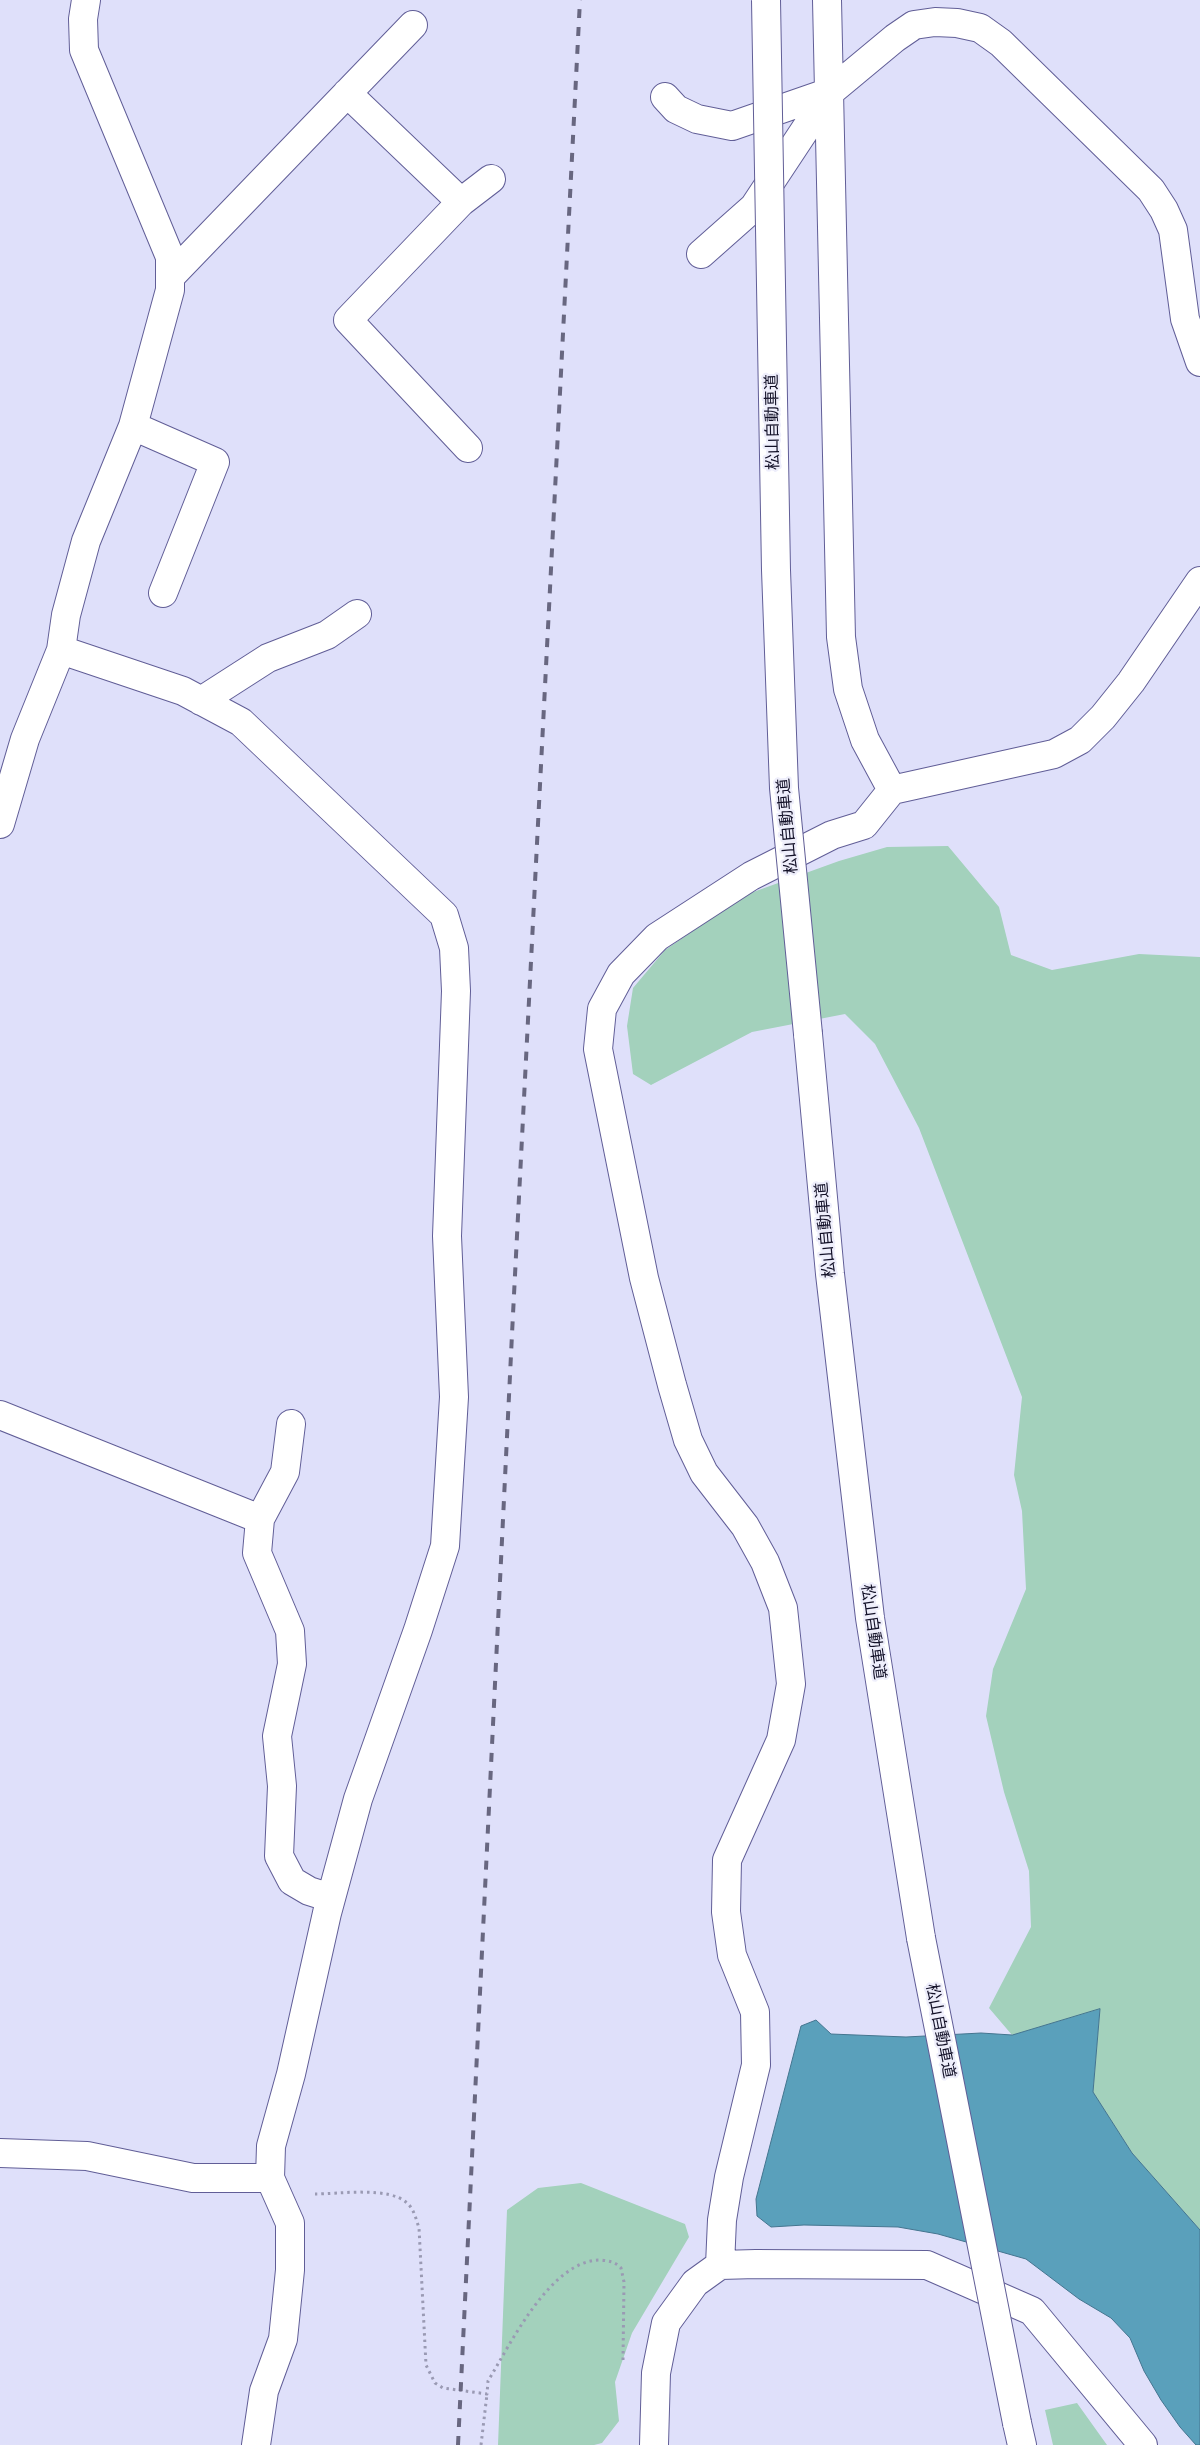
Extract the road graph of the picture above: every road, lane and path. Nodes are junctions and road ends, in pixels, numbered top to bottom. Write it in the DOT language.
graph roads {
  1 [pos="86,0"];
  2 [pos="766,0"];
  3 [pos="827,0"];
  4 [pos="413,25"];
  5 [pos="830,92"];
  6 [pos="347,93"];
  7 [pos="665,97"];
  8 [pos="491,179"];
  9 [pos="460,202"];
  10 [pos="701,254"];
  11 [pos="170,277"];
  12 [pos="1200,362"];
  13 [pos="133,426"];
  14 [pos="468,448"];
  15 [pos="1200,581"];
  16 [pos="163,593"];
  17 [pos="357,614"];
  18 [pos="61,650"];
  19 [pos="201,701"];
  20 [pos="892,790"];
  21 [pos="0,824"];
  22 [pos="0,1415"];
  23 [pos="291,1424"];
  24 [pos="260,1519"];
  25 [pos="331,1898"];
  26 [pos="0,2153"];
  27 [pos="270,2178"];
  28 [pos="720,2265"];
  29 [pos="655,2390"];
  30 [pos="486,2394"];
  31 [pos="1020,2434"];
  32 [pos="256,2445"];
  33 [pos="481,2445"];
  34 [pos="654,2445"];
  35 [pos="1143,2445"];
  1 -- 11 [label="main road"];
  2 -- 31 [label="main road, 松山自動車道, bridge"];
  3 -- 5 [label="main road"];
  4 -- 6 [label="main road"];
  5 -- 7 [label="main road"];
  5 -- 10 [label="main road"];
  5 -- 12 [label="main road"];
  5 -- 20 [label="main road"];
  6 -- 9 [label="main road"];
  6 -- 11 [label="main road"];
  8 -- 9 [label="main road"];
  9 -- 14 [label="main road"];
  11 -- 13 [label="main road"];
  13 -- 16 [label="main road"];
  13 -- 18 [label="main road"];
  15 -- 20 [label="main road"];
  17 -- 19 [label="main road"];
  18 -- 19 [label="main road"];
  18 -- 21 [label="main road"];
  19 -- 25 [label="main road"];
  20 -- 28 [label="main road"];
  22 -- 24 [label="main road"];
  23 -- 24 [label="main road"];
  24 -- 25 [label="main road"];
  25 -- 27 [label="main road"];
  26 -- 27 [label="main road"];
  27 -- 30 [label="path"];
  27 -- 32 [label="main road"];
  28 -- 29 [label="main road"];
  28 -- 35 [label="main road"];
  29 -- 30 [label="path"];
  29 -- 34 [label="main road"];
  30 -- 33 [label="path"];
}
